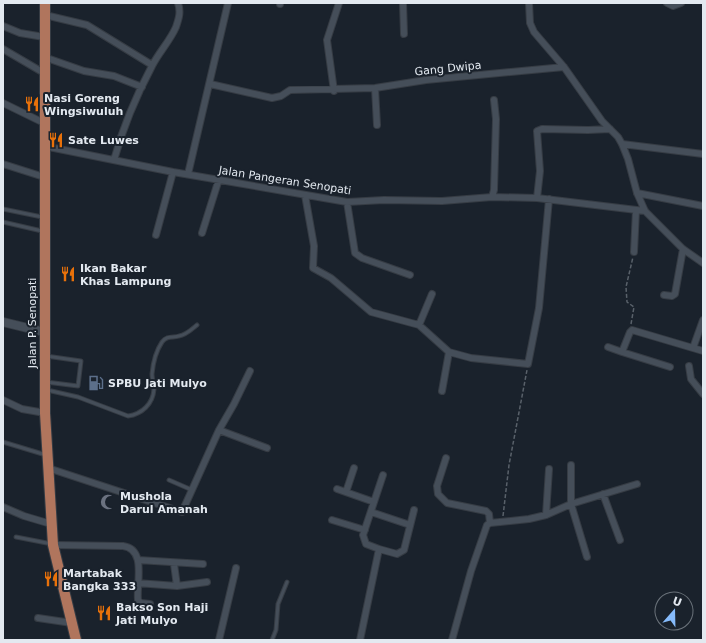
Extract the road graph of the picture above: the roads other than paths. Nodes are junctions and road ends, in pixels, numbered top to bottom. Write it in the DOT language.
graph roads {
  1 [pos="45,3"];
  2 [pos="178,3"];
  3 [pos="228,3"];
  4 [pos="339,3"];
  5 [pos="403,3"];
  6 [pos="529,3"];
  7 [pos="667,3"];
  8 [pos="681,3"];
  9 [pos="45,15"];
  10 [pos="3,26"];
  11 [pos="404,34"];
  12 [pos="44,37"];
  13 [pos="3,49"];
  14 [pos="44,57"];
  15 [pos="152,65"];
  16 [pos="564,67"];
  17 [pos="44,73"];
  18 [pos="210,84"];
  19 [pos="142,87"];
  20 [pos="376,88"];
  21 [pos="334,91"];
  22 [pos="494,100"];
  23 [pos="3,103"];
  24 [pos="44,123"];
  25 [pos="377,125"];
  26 [pos="610,129"];
  27 [pos="622,144"];
  28 [pos="44,146"];
  29 [pos="703,154"];
  30 [pos="114,160"];
  31 [pos="3,164"];
  32 [pos="173,172"];
  33 [pos="188,174"];
  34 [pos="44,177"];
  35 [pos="219,179"];
  36 [pos="637,193"];
  37 [pos="305,195"];
  38 [pos="492,198"];
  39 [pos="537,198"];
  40 [pos="549,199"];
  41 [pos="347,202"];
  42 [pos="703,206"];
  43 [pos="3,209"];
  44 [pos="636,210"];
  45 [pos="645,211"];
  46 [pos="44,218"];
  47 [pos="3,222"];
  48 [pos="44,231"];
  49 [pos="202,232"];
  50 [pos="156,235"];
  51 [pos="683,249"];
  52 [pos="634,252"];
  53 [pos="703,263"];
  54 [pos="410,275"];
  55 [pos="432,294"];
  56 [pos="664,295"];
  57 [pos="703,320"];
  58 [pos="3,322"];
  59 [pos="197,325"];
  60 [pos="420,325"];
  61 [pos="44,332"];
  62 [pos="608,347"];
  63 [pos="693,348"];
  64 [pos="703,351"];
  65 [pos="449,352"];
  66 [pos="622,352"];
  67 [pos="44,355"];
  68 [pos="689,366"];
  69 [pos="670,367"];
  70 [pos="250,371"];
  71 [pos="45,386"];
  72 [pos="442,391"];
  73 [pos="703,394"];
  74 [pos="3,400"];
  75 [pos="45,413"];
  76 [pos="219,430"];
  77 [pos="3,442"];
  78 [pos="266,448"];
  79 [pos="48,456"];
  80 [pos="446,458"];
  81 [pos="571,465"];
  82 [pos="48,468"];
  83 [pos="354,468"];
  84 [pos="550,469"];
  85 [pos="383,475"];
  86 [pos="169,480"];
  87 [pos="637,484"];
  88 [pos="337,489"];
  89 [pos="192,490"];
  90 [pos="346,492"];
  91 [pos="603,494"];
  92 [pos="374,502"];
  93 [pos="571,504"];
  94 [pos="4,509"];
  95 [pos="414,510"];
  96 [pos="371,512"];
  97 [pos="546,515"];
  98 [pos="332,520"];
  99 [pos="490,523"];
  100 [pos="51,524"];
  101 [pos="410,525"];
  102 [pos="364,530"];
  103 [pos="16,537"];
  104 [pos="620,540"];
  105 [pos="53,545"];
  106 [pos="379,549"];
  107 [pos="587,557"];
  108 [pos="138,560"];
  109 [pos="174,564"];
  110 [pos="203,564"];
  111 [pos="236,568"];
  112 [pos="207,582"];
  113 [pos="287,582"];
  114 [pos="137,583"];
  115 [pos="177,586"];
  116 [pos="150,604"];
  117 [pos="38,618"];
  118 [pos="72,623"];
  119 [pos="76,640"];
  120 [pos="219,640"];
  121 [pos="272,640"];
  122 [pos="360,640"];
  123 [pos="452,640"];
  1 -- 9 [label="main road, Jalan P. Senopati"];
  2 -- 15 [label="street"];
  3 -- 18 [label="street"];
  4 -- 21 [label="street"];
  5 -- 11 [label="street"];
  6 -- 16 [label="street"];
  7 -- 8 [label="street"];
  9 -- 12 [label="main road, Jalan P. Senopati"];
  9 -- 15 [label="street"];
  10 -- 12 [label="street"];
  12 -- 14 [label="main road, Jalan P. Senopati"];
  13 -- 17 [label="street"];
  14 -- 17 [label="main road, Jalan P. Senopati"];
  14 -- 19 [label="street"];
  15 -- 19 [label="street"];
  16 -- 20 [label="street, Gang Dwipa"];
  16 -- 26 [label="street"];
  17 -- 24 [label="main road, Jalan P. Senopati"];
  18 -- 21 [label="street, Gang Dwipa"];
  18 -- 33 [label="street"];
  19 -- 30 [label="street"];
  20 -- 21 [label="street, Gang Dwipa"];
  20 -- 25 [label="street"];
  22 -- 38 [label="street"];
  23 -- 24 [label="street"];
  24 -- 28 [label="main road, Jalan P. Senopati"];
  26 -- 27 [label="street"];
  26 -- 39 [label="street"];
  27 -- 29 [label="street"];
  27 -- 36 [label="street"];
  28 -- 30 [label="street, Jalan Pangeran Senopati"];
  28 -- 34 [label="main road, Jalan P. Senopati"];
  30 -- 32 [label="street, Jalan Pangeran Senopati"];
  31 -- 34 [label="street"];
  32 -- 33 [label="street, Jalan Pangeran Senopati"];
  32 -- 50 [label="street"];
  33 -- 35 [label="street, Jalan Pangeran Senopati"];
  34 -- 46 [label="main road, Jalan P. Senopati"];
  35 -- 37 [label="street, Jalan Pangeran Senopati"];
  35 -- 49 [label="street"];
  36 -- 42 [label="street"];
  36 -- 45 [label="street"];
  37 -- 41 [label="street, Jalan Pangeran Senopati"];
  37 -- 60 [label="street"];
  38 -- 39 [label="street, Jalan Pangeran Senopati"];
  38 -- 41 [label="street, Jalan Pangeran Senopati"];
  39 -- 40 [label="street, Jalan Pangeran Senopati"];
  40 -- 44 [label="street, Jalan Pangeran Senopati"];
  40 -- 65 [label="street"];
  41 -- 54 [label="street"];
  43 -- 46 [label="lane"];
  44 -- 45 [label="street, Jalan Pangeran Senopati"];
  44 -- 52 [label="street"];
  45 -- 51 [label="street"];
  46 -- 48 [label="main road, Jalan P. Senopati"];
  47 -- 48 [label="lane"];
  48 -- 61 [label="main road, Jalan P. Senopati"];
  51 -- 53 [label="street"];
  51 -- 56 [label="street"];
  55 -- 60 [label="street"];
  57 -- 63 [label="street"];
  58 -- 61 [label="street"];
  59 -- 71 [label="lane"];
  60 -- 65 [label="street"];
  61 -- 67 [label="main road, Jalan P. Senopati"];
  62 -- 66 [label="street"];
  63 -- 64 [label="street"];
  63 -- 66 [label="street"];
  65 -- 72 [label="street"];
  66 -- 69 [label="street"];
  67 -- 71 [label="main road, Jalan P. Senopati"];
  67 -- 71 [label="lane"];
  68 -- 73 [label="street"];
  70 -- 76 [label="street"];
  71 -- 75 [label="main road, Jalan P. Senopati"];
  74 -- 75 [label="street"];
  75 -- 79 [label="main road, Jalan P. Senopati"];
  76 -- 78 [label="street"];
  76 -- 89 [label="street"];
  77 -- 79 [label="lane"];
  79 -- 82 [label="main road, Jalan P. Senopati"];
  80 -- 99 [label="street"];
  81 -- 93 [label="street"];
  82 -- 89 [label="street"];
  82 -- 100 [label="main road, Jalan P. Senopati"];
  83 -- 90 [label="street"];
  84 -- 97 [label="street"];
  85 -- 92 [label="street"];
  86 -- 89 [label="lane"];
  87 -- 91 [label="street"];
  88 -- 90 [label="street"];
  90 -- 92 [label="street"];
  91 -- 93 [label="street"];
  91 -- 104 [label="street"];
  92 -- 96 [label="street"];
  93 -- 97 [label="street"];
  93 -- 107 [label="street"];
  94 -- 100 [label="street"];
  95 -- 101 [label="street"];
  96 -- 101 [label="street"];
  96 -- 102 [label="street"];
  97 -- 99 [label="street"];
  98 -- 102 [label="street"];
  99 -- 123 [label="street"];
  100 -- 105 [label="main road, Jalan P. Senopati"];
  101 -- 106 [label="street"];
  102 -- 106 [label="street"];
  103 -- 105 [label="lane"];
  105 -- 108 [label="street"];
  105 -- 118 [label="main road, Jalan P. Senopati"];
  106 -- 122 [label="street"];
  108 -- 109 [label="street"];
  108 -- 114 [label="street"];
  109 -- 110 [label="street"];
  109 -- 115 [label="street"];
  111 -- 120 [label="street"];
  112 -- 115 [label="street"];
  113 -- 121 [label="lane"];
  114 -- 115 [label="street"];
  114 -- 116 [label="street"];
  117 -- 118 [label="street"];
  118 -- 119 [label="main road, Jalan P. Senopati"];
}
